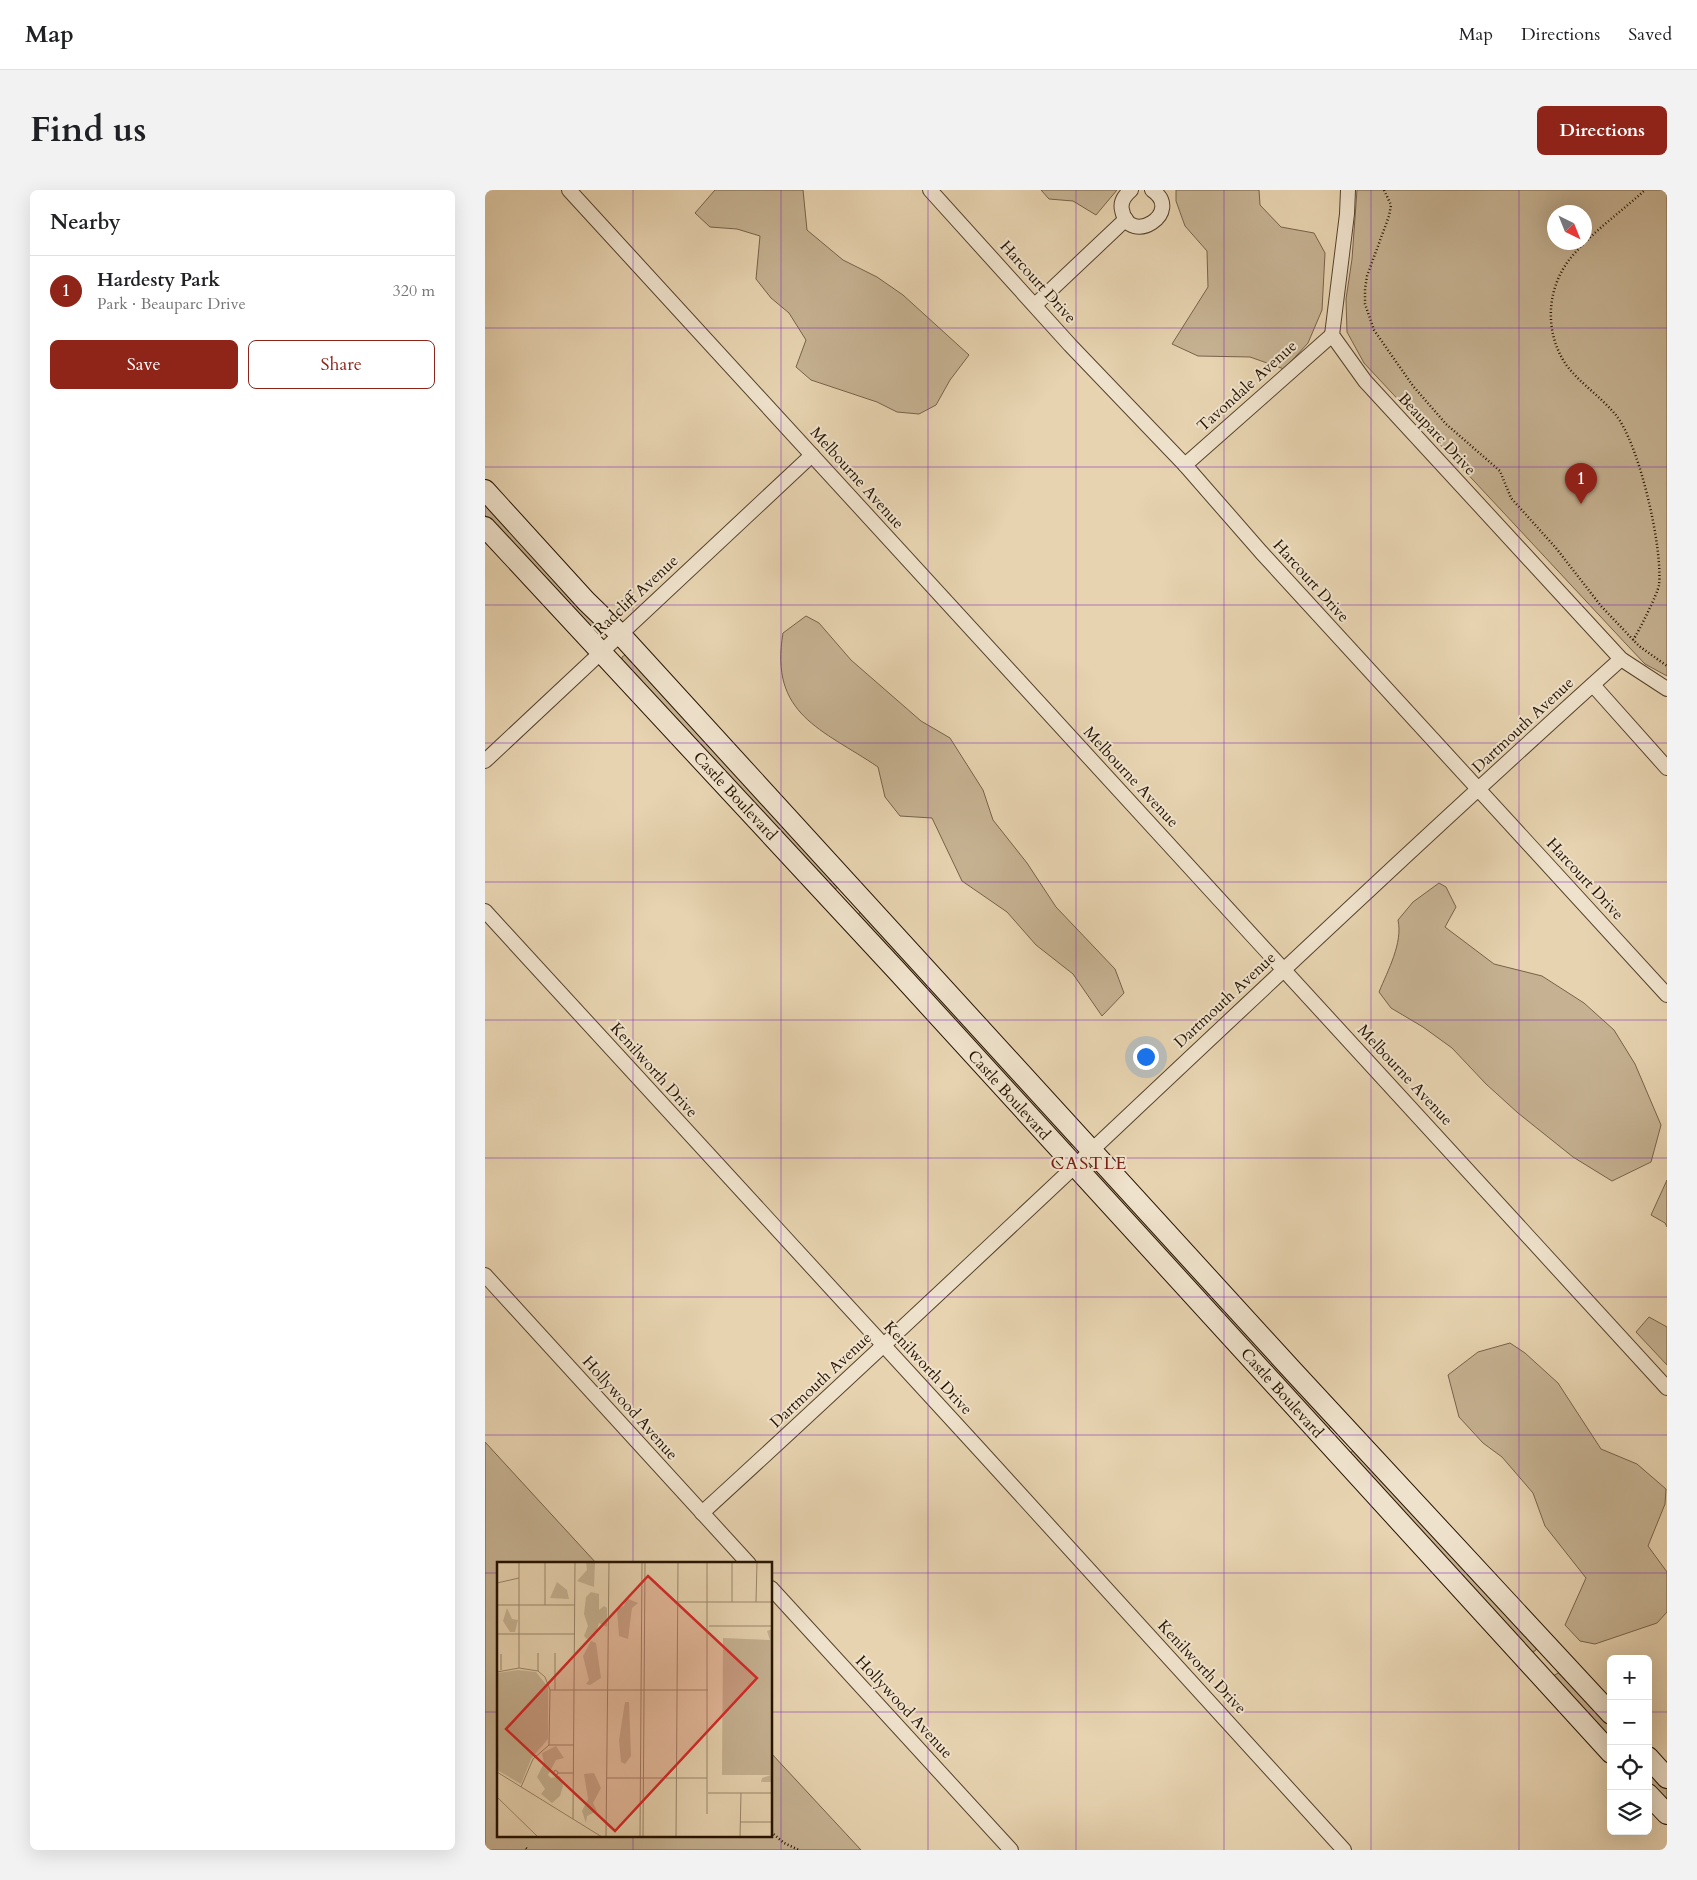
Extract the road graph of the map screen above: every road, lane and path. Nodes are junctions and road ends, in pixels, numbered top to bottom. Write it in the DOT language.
graph roads {
  1 [pos="569,190"];
  2 [pos="930,190"];
  3 [pos="1131,190"];
  4 [pos="1151,190"];
  5 [pos="1348,190"];
  6 [pos="1384,190"];
  7 [pos="1645,190"];
  8 [pos="1126,219"];
  9 [pos="1035,305"];
  10 [pos="1332,335"];
  11 [pos="812,455"];
  12 [pos="1185,465"];
  13 [pos="485,490"];
  14 [pos="485,527"];
  15 [pos="621,634"];
  16 [pos="1633,640"];
  17 [pos="602,651"];
  18 [pos="1621,659"];
  19 [pos="1667,666"];
  20 [pos="1593,685"];
  21 [pos="1667,689"];
  22 [pos="485,761"];
  23 [pos="1667,768"];
  24 [pos="1479,790"];
  25 [pos="857,894"];
  26 [pos="840,910"];
  27 [pos="485,911"];
  28 [pos="1283,970"];
  29 [pos="1667,995"];
  30 [pos="1091,1149"];
  31 [pos="1073,1166"];
  32 [pos="485,1275"];
  33 [pos="884,1346"];
  34 [pos="1667,1388"];
  35 [pos="1352,1435"];
  36 [pos="1335,1451"];
  37 [pos="702,1513"];
  38 [pos="747,1562"];
  39 [pos="773,1590"];
  40 [pos="1556,1654"];
  41 [pos="1536,1672"];
  42 [pos="1607,1710"];
  43 [pos="1607,1749"];
  44 [pos="1652,1761"];
  45 [pos="1667,1778"];
  46 [pos="1652,1798"];
  47 [pos="1667,1814"];
  48 [pos="773,1834"];
  49 [pos="799,1850"];
  50 [pos="1011,1850"];
  51 [pos="1344,1850"];
  1 -- 11 [label="street, Melbourne Avenue"];
  2 -- 9 [label="street, Harcourt Drive"];
  3 -- 8 [label="street"];
  4 -- 8 [label="street"];
  5 -- 10 [label="street"];
  6 -- 16 [label="path"];
  7 -- 16 [label="path"];
  8 -- 9 [label="street"];
  9 -- 12 [label="street, Harcourt Drive"];
  10 -- 12 [label="street, Tavondale Avenue"];
  10 -- 18 [label="street, Beauparc Drive"];
  11 -- 15 [label="street, Radcliff Avenue"];
  11 -- 28 [label="street, Melbourne Avenue"];
  12 -- 24 [label="street, Harcourt Drive"];
  13 -- 15 [label="street, Castle Boulevard"];
  14 -- 17 [label="street, Castle Boulevard"];
  15 -- 17 [label="street, Radcliff Avenue"];
  15 -- 25 [label="street, Castle Boulevard"];
  16 -- 19 [label="path"];
  17 -- 22 [label="street, Radcliff Avenue"];
  17 -- 26 [label="street, Castle Boulevard"];
  18 -- 20 [label="street, Dartmouth Avenue"];
  18 -- 21 [label="street, Beauparc Drive"];
  20 -- 23 [label="street"];
  20 -- 24 [label="street, Dartmouth Avenue"];
  24 -- 28 [label="street, Dartmouth Avenue"];
  24 -- 29 [label="street, Harcourt Drive"];
  25 -- 26 [label="street"];
  25 -- 30 [label="street, Castle Boulevard"];
  26 -- 31 [label="street, Castle Boulevard"];
  27 -- 33 [label="street, Kenilworth Drive"];
  28 -- 30 [label="street, Dartmouth Avenue"];
  28 -- 34 [label="street, Melbourne Avenue"];
  30 -- 31 [label="street, Dartmouth Avenue"];
  30 -- 35 [label="street, Castle Boulevard"];
  31 -- 33 [label="street, Dartmouth Avenue"];
  31 -- 36 [label="street, Castle Boulevard"];
  32 -- 37 [label="street, Hollywood Avenue"];
  33 -- 37 [label="street, Dartmouth Avenue"];
  33 -- 51 [label="street, Kenilworth Drive"];
  35 -- 36 [label="street"];
  35 -- 40 [label="street, Castle Boulevard"];
  36 -- 41 [label="street, Castle Boulevard"];
  37 -- 38 [label="street, Hollywood Avenue"];
  39 -- 50 [label="street, Hollywood Avenue"];
  40 -- 41 [label="street"];
  40 -- 42 [label="street, Castle Boulevard"];
  41 -- 43 [label="street, Castle Boulevard"];
  44 -- 45 [label="street"];
  46 -- 47 [label="street"];
  48 -- 49 [label="path"];
}
